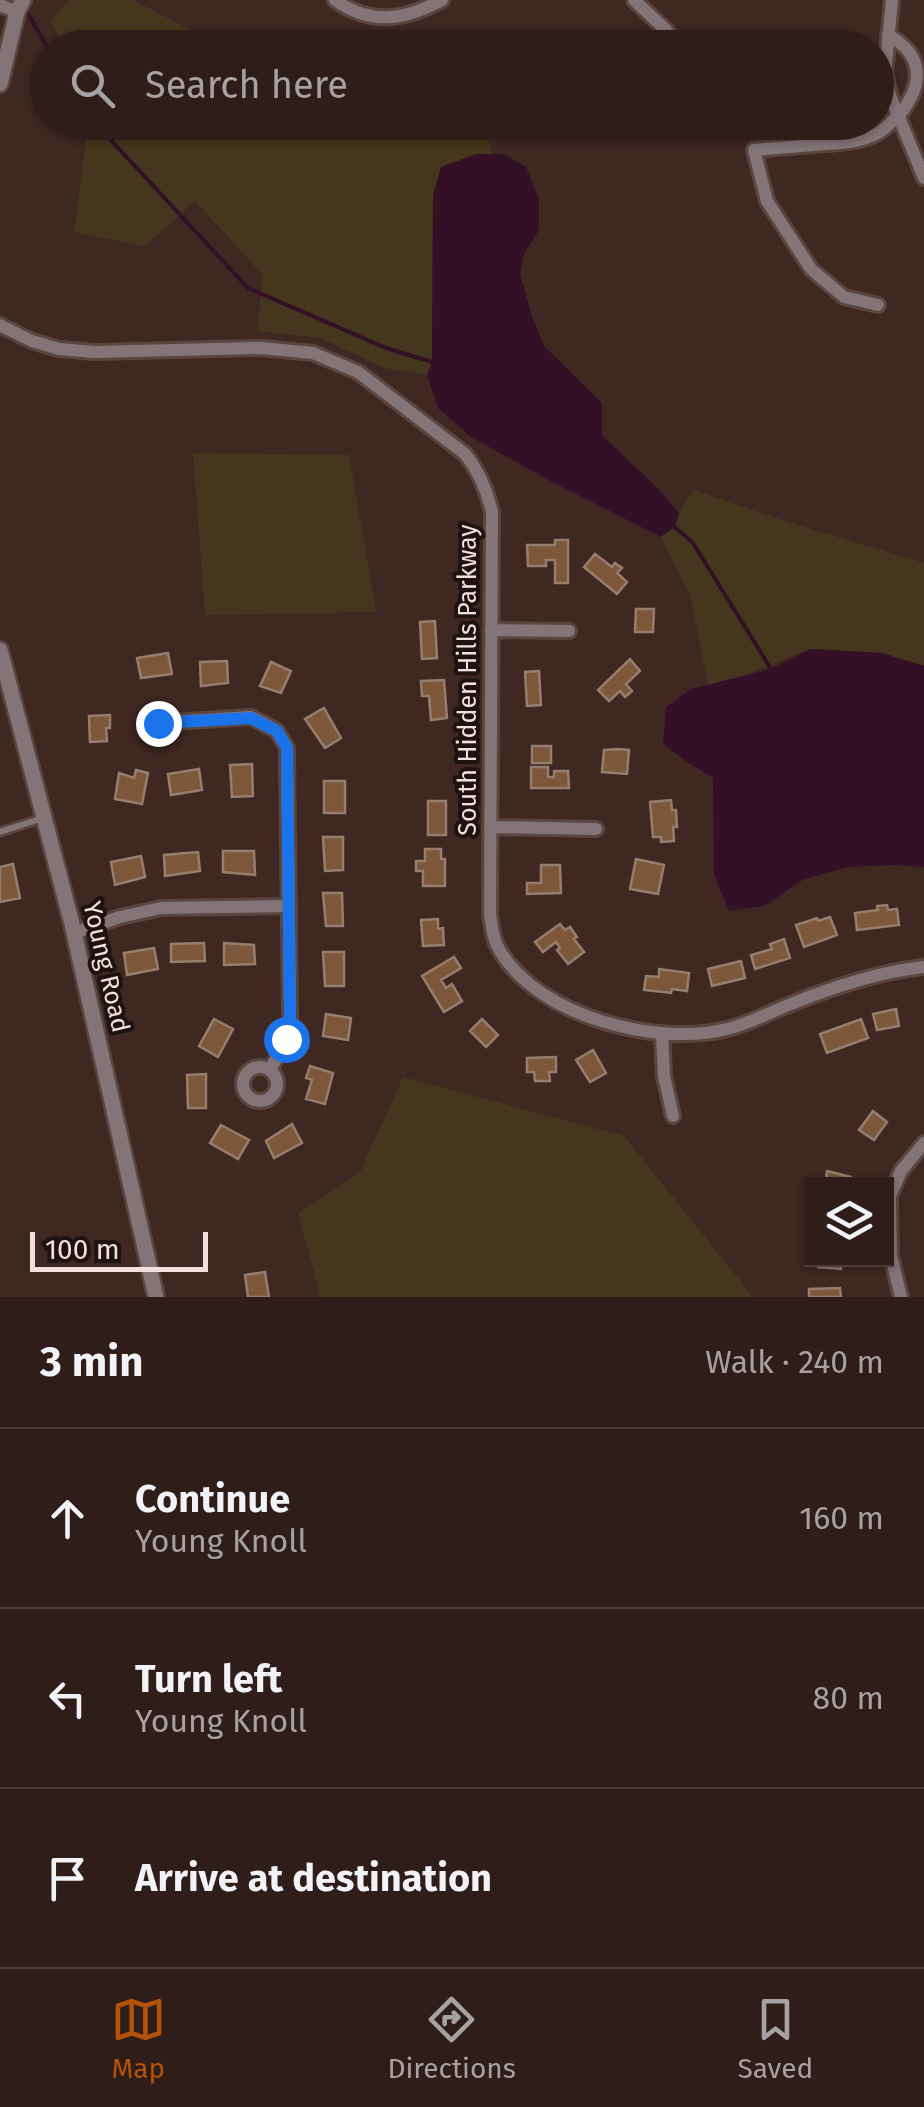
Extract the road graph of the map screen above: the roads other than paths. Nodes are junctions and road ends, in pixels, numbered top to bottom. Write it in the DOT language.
graph roads {
  1 [pos="336,0"];
  2 [pos="442,0"];
  3 [pos="634,0"];
  4 [pos="892,0"];
  5 [pos="0,5"];
  6 [pos="20,6"];
  7 [pos="666,30"];
  8 [pos="889,30"];
  9 [pos="894,38"];
  10 [pos="0,84"];
  11 [pos="894,102"];
  12 [pos="898,114"];
  13 [pos="894,119"];
  14 [pos="861,140"];
  15 [pos="924,178"];
  16 [pos="878,305"];
  17 [pos="0,325"];
  18 [pos="491,630"];
  19 [pos="569,632"];
  20 [pos="0,650"];
  21 [pos="158,723"];
  22 [pos="44,818"];
  23 [pos="490,827"];
  24 [pos="596,829"];
  25 [pos="0,832"];
  26 [pos="288,906"];
  27 [pos="74,933"];
  28 [pos="924,967"];
  29 [pos="662,1034"];
  30 [pos="270,1070"];
  31 [pos="673,1116"];
  32 [pos="924,1142"];
  33 [pos="156,1297"];
  34 [pos="901,1297"];
  1 -- 2 [label="street"];
  3 -- 7 [label="street"];
  4 -- 8 [label="street"];
  5 -- 6 [label="street"];
  6 -- 10 [label="street"];
  9 -- 12 [label="street"];
  11 -- 12 [label="street"];
  12 -- 13 [label="street"];
  12 -- 15 [label="street"];
  14 -- 16 [label="street"];
  17 -- 18 [label="street, South Hidden Hills Parkway"];
  18 -- 19 [label="street"];
  18 -- 23 [label="street, South Hidden Hills Parkway"];
  20 -- 22 [label="street, Young Road"];
  21 -- 26 [label="street"];
  22 -- 25 [label="lane"];
  22 -- 27 [label="street, Young Road"];
  23 -- 24 [label="street"];
  23 -- 29 [label="street, South Hidden Hills Parkway"];
  26 -- 27 [label="street"];
  26 -- 30 [label="street"];
  27 -- 33 [label="street, Young Road"];
  28 -- 29 [label="street, South Hidden Hills Parkway"];
  29 -- 31 [label="street"];
  32 -- 34 [label="street"];
}
